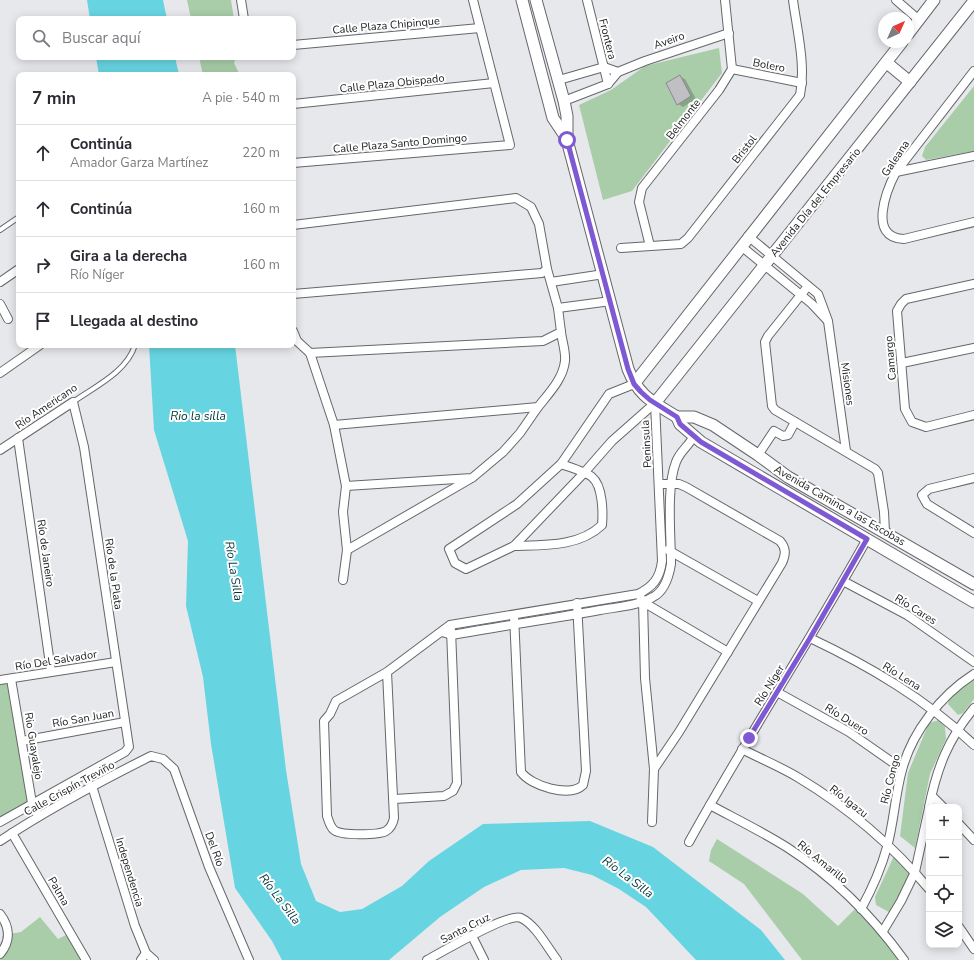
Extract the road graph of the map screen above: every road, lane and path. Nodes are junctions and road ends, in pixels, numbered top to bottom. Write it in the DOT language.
graph roads {
  1 [pos="241,0"];
  2 [pos="473,0"];
  3 [pos="522,0"];
  4 [pos="536,0"];
  5 [pos="588,0"];
  6 [pos="725,0"];
  7 [pos="793,0"];
  8 [pos="896,0"];
  9 [pos="930,1"];
  10 [pos="974,1"];
  11 [pos="244,16"];
  12 [pos="918,20"];
  13 [pos="914,26"];
  14 [pos="480,28"];
  15 [pos="729,33"];
  16 [pos="296,45"];
  17 [pos="897,48"];
  18 [pos="886,63"];
  19 [pos="604,67"];
  20 [pos="732,69"];
  21 [pos="974,71"];
  22 [pos="618,72"];
  23 [pos="559,80"];
  24 [pos="802,82"];
  25 [pos="910,82"];
  26 [pos="494,83"];
  27 [pos="608,84"];
  28 [pos="564,101"];
  29 [pos="296,104"];
  30 [pos="567,140"];
  31 [pos="974,156"];
  32 [pos="296,163"];
  33 [pos="896,172"];
  34 [pos="16,219"];
  35 [pos="974,222"];
  36 [pos="296,225"];
  37 [pos="0,230"];
  38 [pos="748,236"];
  39 [pos="650,246"];
  40 [pos="740,246"];
  41 [pos="622,248"];
  42 [pos="772,255"];
  43 [pos="764,265"];
  44 [pos="547,269"];
  45 [pos="16,271"];
  46 [pos="604,274"];
  47 [pos="0,282"];
  48 [pos="551,282"];
  49 [pos="974,284"];
  50 [pos="808,286"];
  51 [pos="296,294"];
  52 [pos="800,296"];
  53 [pos="611,301"];
  54 [pos="0,304"];
  55 [pos="558,308"];
  56 [pos="8,319"];
  57 [pos="828,321"];
  58 [pos="561,332"];
  59 [pos="296,338"];
  60 [pos="36,348"];
  61 [pos="134,348"];
  62 [pos="974,348"];
  63 [pos="310,354"];
  64 [pos="902,363"];
  65 [pos="0,373"];
  66 [pos="634,384"];
  67 [pos="73,402"];
  68 [pos="655,403"];
  69 [pos="538,407"];
  70 [pos="974,415"];
  71 [pos="677,417"];
  72 [pos="796,422"];
  73 [pos="334,425"];
  74 [pos="693,437"];
  75 [pos="18,438"];
  76 [pos="0,450"];
  77 [pos="846,451"];
  78 [pos="758,454"];
  79 [pos="561,464"];
  80 [pos="583,474"];
  81 [pos="472,478"];
  82 [pos="974,478"];
  83 [pos="659,484"];
  84 [pos="671,484"];
  85 [pos="346,486"];
  86 [pos="885,532"];
  87 [pos="974,533"];
  88 [pos="867,539"];
  89 [pos="514,546"];
  90 [pos="662,547"];
  91 [pos="347,550"];
  92 [pos="671,552"];
  93 [pos="961,577"];
  94 [pos="343,580"];
  95 [pos="843,581"];
  96 [pos="974,584"];
  97 [pos="954,590"];
  98 [pos="641,598"];
  99 [pos="758,601"];
  100 [pos="974,602"];
  101 [pos="577,603"];
  102 [pos="578,614"];
  103 [pos="514,615"];
  104 [pos="515,624"];
  105 [pos="450,625"];
  106 [pos="442,632"];
  107 [pos="452,635"];
  108 [pos="810,638"];
  109 [pos="728,652"];
  110 [pos="116,662"];
  111 [pos="974,662"];
  112 [pos="51,672"];
  113 [pos="387,672"];
  114 [pos="974,674"];
  115 [pos="11,679"];
  116 [pos="0,680"];
  117 [pos="777,692"];
  118 [pos="974,708"];
  119 [pos="934,710"];
  120 [pos="125,722"];
  121 [pos="958,730"];
  122 [pos="22,741"];
  123 [pos="974,745"];
  124 [pos="742,749"];
  125 [pos="128,750"];
  126 [pos="151,756"];
  127 [pos="654,769"];
  128 [pos="902,769"];
  129 [pos="92,786"];
  130 [pos="932,796"];
  131 [pos="394,799"];
  132 [pos="32,803"];
  133 [pos="930,804"];
  134 [pos="940,804"];
  135 [pos="710,805"];
  136 [pos="38,816"];
  137 [pos="0,822"];
  138 [pos="652,822"];
  139 [pos="926,822"];
  140 [pos="962,827"];
  141 [pos="12,833"];
  142 [pos="974,840"];
  143 [pos="0,841"];
  144 [pos="689,842"];
  145 [pos="887,846"];
  146 [pos="915,872"];
  147 [pos="926,885"];
  148 [pos="861,909"];
  149 [pos="0,914"];
  150 [pos="883,931"];
  151 [pos="962,931"];
  152 [pos="472,936"];
  153 [pos="974,949"];
  154 [pos="0,954"];
  155 [pos="143,957"];
  156 [pos="84,959"];
  157 [pos="154,960"];
  158 [pos="249,960"];
  159 [pos="427,960"];
  160 [pos="484,960"];
  161 [pos="557,960"];
  162 [pos="904,960"];
  1 -- 11 [label="street"];
  2 -- 14 [label="street"];
  3 -- 30 [label="street"];
  4 -- 23 [label="street"];
  5 -- 19 [label="street, Frontera"];
  6 -- 15 [label="street"];
  7 -- 24 [label="street, Bristol"];
  8 -- 12 [label="street"];
  9 -- 12 [label="street"];
  10 -- 25 [label="street, Avenida Día del Empresario"];
  12 -- 13 [label="street"];
  14 -- 16 [label="street, Calle Plaza Chipinque"];
  14 -- 26 [label="street"];
  15 -- 20 [label="street"];
  15 -- 22 [label="street, Aveiro"];
  17 -- 18 [label="street"];
  18 -- 25 [label="street"];
  18 -- 38 [label="street"];
  19 -- 22 [label="street"];
  19 -- 23 [label="street"];
  19 -- 27 [label="street, Frontera"];
  20 -- 24 [label="street, Bolero"];
  20 -- 39 [label="street, Belmonte"];
  21 -- 33 [label="street, Galeana"];
  22 -- 27 [label="street, Aveiro"];
  23 -- 28 [label="street"];
  24 -- 39 [label="street, Bristol"];
  25 -- 42 [label="street, Avenida Día del Empresario"];
  26 -- 29 [label="street, Calle Plaza Obispado"];
  26 -- 32 [label="street, Calle Plaza Santo Domingo"];
  27 -- 28 [label="street, Aveiro"];
  28 -- 30 [label="street"];
  30 -- 46 [label="street"];
  31 -- 33 [label="street"];
  33 -- 35 [label="street, Galeana"];
  34 -- 37 [label="lane"];
  36 -- 44 [label="street"];
  38 -- 40 [label="street"];
  38 -- 42 [label="street, Misiones"];
  39 -- 41 [label="street, Bristol"];
  40 -- 43 [label="street"];
  40 -- 66 [label="street"];
  42 -- 43 [label="street, Avenida Día del Empresario"];
  42 -- 50 [label="street, Misiones"];
  43 -- 52 [label="street"];
  43 -- 68 [label="street, Avenida Día del Empresario"];
  44 -- 48 [label="street"];
  44 -- 51 [label="street"];
  45 -- 47 [label="street"];
  46 -- 48 [label="street"];
  46 -- 53 [label="street"];
  48 -- 55 [label="street"];
  49 -- 64 [label="street, Camargo"];
  50 -- 52 [label="street"];
  50 -- 57 [label="street, Misiones"];
  52 -- 57 [label="street"];
  52 -- 72 [label="street"];
  53 -- 55 [label="street"];
  53 -- 66 [label="street"];
  54 -- 56 [label="street"];
  55 -- 58 [label="street"];
  57 -- 77 [label="street, Misiones"];
  58 -- 63 [label="street"];
  58 -- 69 [label="street"];
  59 -- 63 [label="street"];
  60 -- 65 [label="street"];
  61 -- 67 [label="lane, Río Americano"];
  62 -- 64 [label="street"];
  63 -- 73 [label="street"];
  64 -- 70 [label="street, Camargo"];
  66 -- 68 [label="street"];
  66 -- 79 [label="street"];
  67 -- 75 [label="street, Río Americano"];
  67 -- 110 [label="street, Río de la Plata"];
  68 -- 71 [label="street"];
  68 -- 80 [label="street"];
  68 -- 83 [label="street, Peninsula"];
  69 -- 73 [label="street"];
  69 -- 81 [label="street"];
  71 -- 74 [label="street, Avenida Camino a las Escobas"];
  71 -- 78 [label="street, Avenida Camino a las Escobas"];
  72 -- 77 [label="street"];
  72 -- 78 [label="street"];
  73 -- 85 [label="street"];
  74 -- 84 [label="street"];
  74 -- 88 [label="street, Avenida Camino a las Escobas"];
  75 -- 76 [label="street, Río Americano"];
  75 -- 112 [label="street, Río de Janeiro"];
  77 -- 86 [label="street"];
  78 -- 86 [label="street, Avenida Camino a las Escobas"];
  79 -- 80 [label="street"];
  79 -- 89 [label="street"];
  80 -- 89 [label="street"];
  80 -- 89 [label="street"];
  81 -- 85 [label="street"];
  81 -- 91 [label="street"];
  82 -- 87 [label="street"];
  83 -- 84 [label="street"];
  83 -- 90 [label="street, Peninsula"];
  84 -- 92 [label="street"];
  84 -- 99 [label="street"];
  85 -- 91 [label="street"];
  86 -- 93 [label="street, Avenida Camino a las Escobas"];
  88 -- 95 [label="street, Río Níger"];
  88 -- 97 [label="street, Avenida Camino a las Escobas"];
  90 -- 92 [label="street"];
  90 -- 98 [label="street, Peninsula"];
  91 -- 94 [label="street"];
  92 -- 98 [label="street"];
  92 -- 99 [label="street"];
  93 -- 96 [label="street, Avenida Camino a las Escobas"];
  93 -- 97 [label="street"];
  95 -- 108 [label="street, Río Níger"];
  95 -- 111 [label="street, Río Cares"];
  97 -- 100 [label="street, Avenida Camino a las Escobas"];
  98 -- 101 [label="street"];
  98 -- 102 [label="street"];
  98 -- 109 [label="street"];
  98 -- 127 [label="street"];
  99 -- 109 [label="street"];
  101 -- 102 [label="street"];
  101 -- 103 [label="street"];
  102 -- 104 [label="street"];
  102 -- 104 [label="street"];
  103 -- 104 [label="street"];
  103 -- 105 [label="street"];
  104 -- 107 [label="street"];
  105 -- 106 [label="street"];
  105 -- 107 [label="street"];
  106 -- 107 [label="street"];
  106 -- 113 [label="street"];
  107 -- 131 [label="street"];
  108 -- 117 [label="street, Río Níger"];
  108 -- 119 [label="street, Río Lena"];
  109 -- 127 [label="street"];
  110 -- 112 [label="street, Río Del Salvador"];
  110 -- 120 [label="street, Río de la Plata"];
  112 -- 115 [label="street, Río Del Salvador"];
  113 -- 131 [label="street"];
  113 -- 131 [label="street"];
  114 -- 119 [label="street, Río Congo"];
  115 -- 116 [label="street, Río Del Salvador"];
  115 -- 122 [label="street, Rio Guayalejo"];
  117 -- 124 [label="street, Río Níger"];
  117 -- 128 [label="street, Río Duero"];
  118 -- 121 [label="street"];
  119 -- 121 [label="street, Río Lena"];
  119 -- 128 [label="street, Río Congo"];
  120 -- 122 [label="street, Río San Juan"];
  120 -- 125 [label="street, Río de la Plata"];
  121 -- 123 [label="street, Río Lena"];
  121 -- 130 [label="street"];
  122 -- 132 [label="street, Rio Guayalejo"];
  124 -- 135 [label="street, Río Níger"];
  124 -- 145 [label="street, Río Igazu"];
  125 -- 132 [label="street, Calle Crispín Treviño"];
  126 -- 129 [label="street, Calle Crispín Treviño"];
  126 -- 158 [label="street, Del Río"];
  127 -- 138 [label="street"];
  128 -- 145 [label="street, Río Congo"];
  129 -- 136 [label="street, Calle Crispín Treviño"];
  129 -- 155 [label="street, Independencia"];
  130 -- 133 [label="street"];
  130 -- 134 [label="street"];
  132 -- 136 [label="street, Rio Guayalejo"];
  132 -- 137 [label="street, Calle Crispín Treviño"];
  135 -- 144 [label="street, Río Níger"];
  135 -- 148 [label="street, Río Amarillo"];
  136 -- 141 [label="street, Calle Crispín Treviño"];
  139 -- 146 [label="street"];
  140 -- 142 [label="street"];
  141 -- 143 [label="street, Calle Crispín Treviño"];
  141 -- 156 [label="street, Palma"];
  145 -- 146 [label="street, Río Igazu"];
  145 -- 148 [label="street, Río Congo"];
  146 -- 147 [label="street, Río Igazu"];
  146 -- 150 [label="street"];
  148 -- 150 [label="street, Río Amarillo"];
  149 -- 154 [label="street"];
  150 -- 162 [label="street, Río Amarillo"];
  151 -- 153 [label="street"];
  152 -- 159 [label="street, Santa Cruz"];
  152 -- 160 [label="street"];
  152 -- 161 [label="street, Santa Cruz"];
  155 -- 157 [label="street, Independencia"];
}
